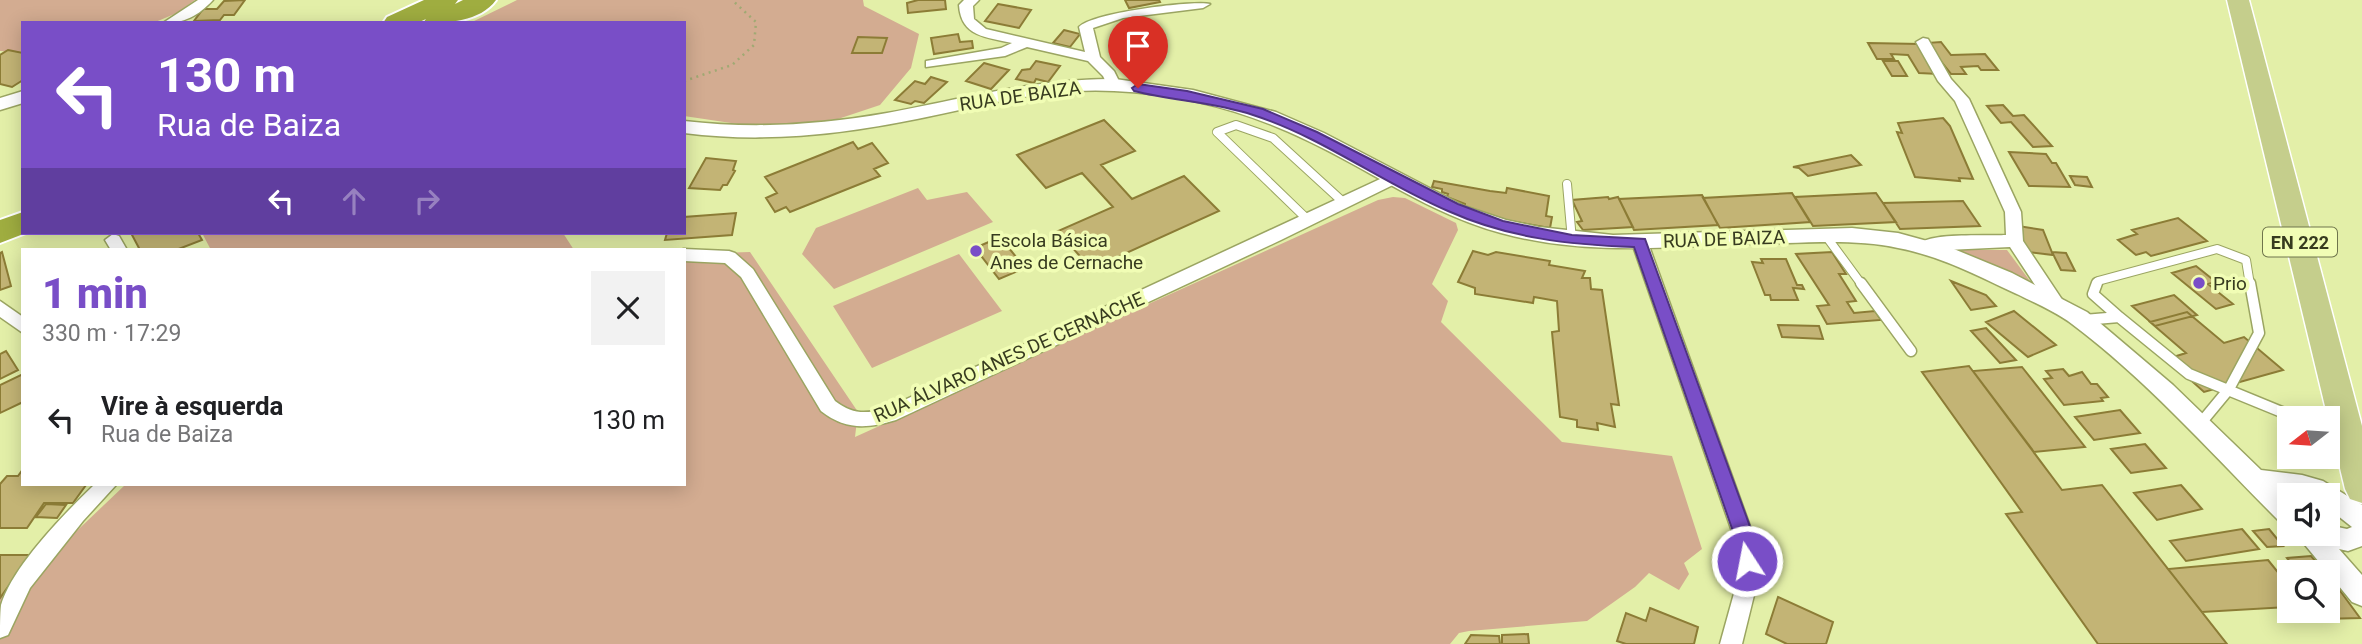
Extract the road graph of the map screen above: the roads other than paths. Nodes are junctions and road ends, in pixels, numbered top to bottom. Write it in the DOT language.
graph roads {
  1 [pos="206,0"];
  2 [pos="445,0"];
  3 [pos="483,0"];
  4 [pos="972,0"];
  5 [pos="2238,0"];
  6 [pos="1203,4"];
  7 [pos="174,21"];
  8 [pos="400,21"];
  9 [pos="440,21"];
  10 [pos="1026,42"];
  11 [pos="1923,42"];
  12 [pos="1093,58"];
  13 [pos="930,64"];
  14 [pos="1114,85"];
  15 [pos="21,98"];
  16 [pos="0,104"];
  17 [pos="686,127"];
  18 [pos="1393,178"];
  19 [pos="1567,184"];
  20 [pos="21,199"];
  21 [pos="1343,202"];
  22 [pos="0,209"];
  23 [pos="1307,219"];
  24 [pos="21,223"];
  25 [pos="0,232"];
  26 [pos="1826,236"];
  27 [pos="1572,240"];
  28 [pos="2015,241"];
  29 [pos="1640,243"];
  30 [pos="1926,245"];
  31 [pos="686,255"];
  32 [pos="2056,304"];
  33 [pos="0,307"];
  34 [pos="2119,317"];
  35 [pos="2083,320"];
  36 [pos="21,325"];
  37 [pos="1911,351"];
  38 [pos="2229,389"];
  39 [pos="2343,416"];
  40 [pos="2199,425"];
  41 [pos="2256,480"];
  42 [pos="105,486"];
  43 [pos="2362,489"];
  44 [pos="2277,502"];
  45 [pos="2362,520"];
  46 [pos="2362,534"];
  47 [pos="2340,538"];
  48 [pos="2320,546"];
  49 [pos="2362,594"];
  50 [pos="0,628"];
  51 [pos="1731,644"];
  1 -- 7 [label="street"];
  2 -- 8 [label="highway"];
  3 -- 9 [label="highway"];
  4 -- 10 [label="street"];
  5 -- 39 [label="main road, EN 222"];
  6 -- 12 [label="street"];
  10 -- 12 [label="street"];
  10 -- 13 [label="street"];
  11 -- 28 [label="street"];
  12 -- 14 [label="street"];
  14 -- 17 [label="street, RUA DE BAIZA"];
  14 -- 18 [label="street, RUA DE BAIZA"];
  15 -- 16 [label="street"];
  18 -- 21 [label="street, RUA ÁLVARO ANES DE CERNACHE"];
  18 -- 27 [label="street, RUA DE BAIZA"];
  19 -- 27 [label="lane"];
  20 -- 22 [label="highway"];
  21 -- 23 [label="street, RUA ÁLVARO ANES DE CERNACHE"];
  21 -- 23 [label="lane"];
  23 -- 31 [label="street, RUA ÁLVARO ANES DE CERNACHE"];
  24 -- 25 [label="highway"];
  26 -- 29 [label="street, RUA DE BAIZA"];
  26 -- 30 [label="street, RUA DE BAIZA"];
  26 -- 37 [label="lane"];
  27 -- 29 [label="street, RUA DE BAIZA"];
  28 -- 30 [label="street"];
  28 -- 32 [label="street"];
  29 -- 51 [label="street"];
  30 -- 32 [label="street, RUA DE BAIZA"];
  32 -- 35 [label="street, RUA DE BAIZA"];
  33 -- 36 [label="street"];
  34 -- 35 [label="lane"];
  34 -- 38 [label="lane"];
  34 -- 38 [label="lane"];
  35 -- 40 [label="street, RUA DE BAIZA"];
  38 -- 39 [label="lane"];
  38 -- 40 [label="lane"];
  39 -- 43 [label="main road, EN 222"];
  40 -- 41 [label="street, RUA DE BAIZA"];
  41 -- 44 [label="street, RUA DE BAIZA"];
  41 -- 45 [label="street"];
  42 -- 50 [label="street"];
  46 -- 47 [label="street"];
  48 -- 49 [label="street"];
}
